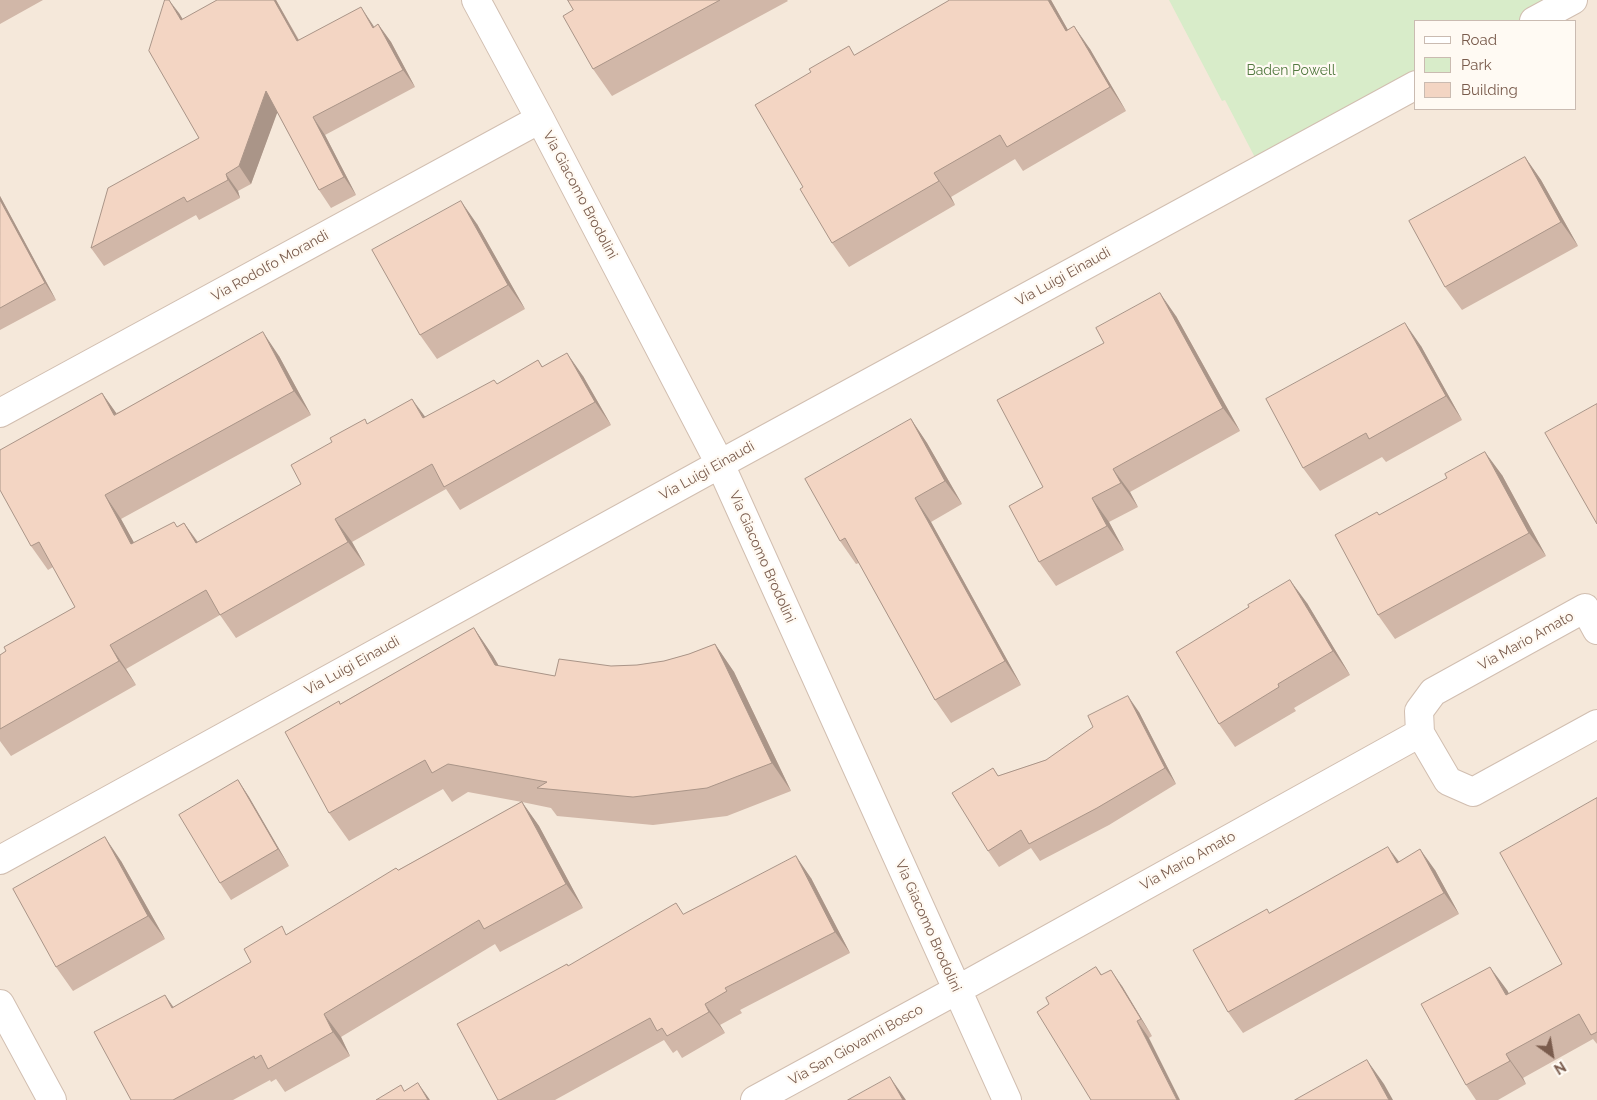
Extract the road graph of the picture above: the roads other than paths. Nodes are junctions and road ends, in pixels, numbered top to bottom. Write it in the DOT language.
graph roads {
  1 [pos="476,0"];
  2 [pos="1573,0"];
  3 [pos="1536,20"];
  4 [pos="1414,86"];
  5 [pos="540,119"];
  6 [pos="0,413"];
  7 [pos="720,464"];
  8 [pos="1597,630"];
  9 [pos="1597,724"];
  10 [pos="1420,733"];
  11 [pos="0,860"];
  12 [pos="957,990"];
  13 [pos="0,1004"];
  14 [pos="52,1100"];
  15 [pos="755,1100"];
  16 [pos="1007,1100"];
  1 -- 5 [label="street, Via Giacomo Brodolini"];
  2 -- 3 [label="street"];
  4 -- 7 [label="street, Via Luigi Einaudi"];
  5 -- 6 [label="street, Via Rodolfo Morandi"];
  5 -- 7 [label="street, Via Giacomo Brodolini"];
  7 -- 11 [label="street, Via Luigi Einaudi"];
  7 -- 12 [label="street, Via Giacomo Brodolini"];
  8 -- 10 [label="street, Via Mario Amato"];
  9 -- 10 [label="street"];
  10 -- 12 [label="street, Via Mario Amato"];
  12 -- 15 [label="street, Via San Giovanni Bosco"];
  12 -- 16 [label="street, Via Giacomo Brodolini"];
  13 -- 14 [label="street"];
}
